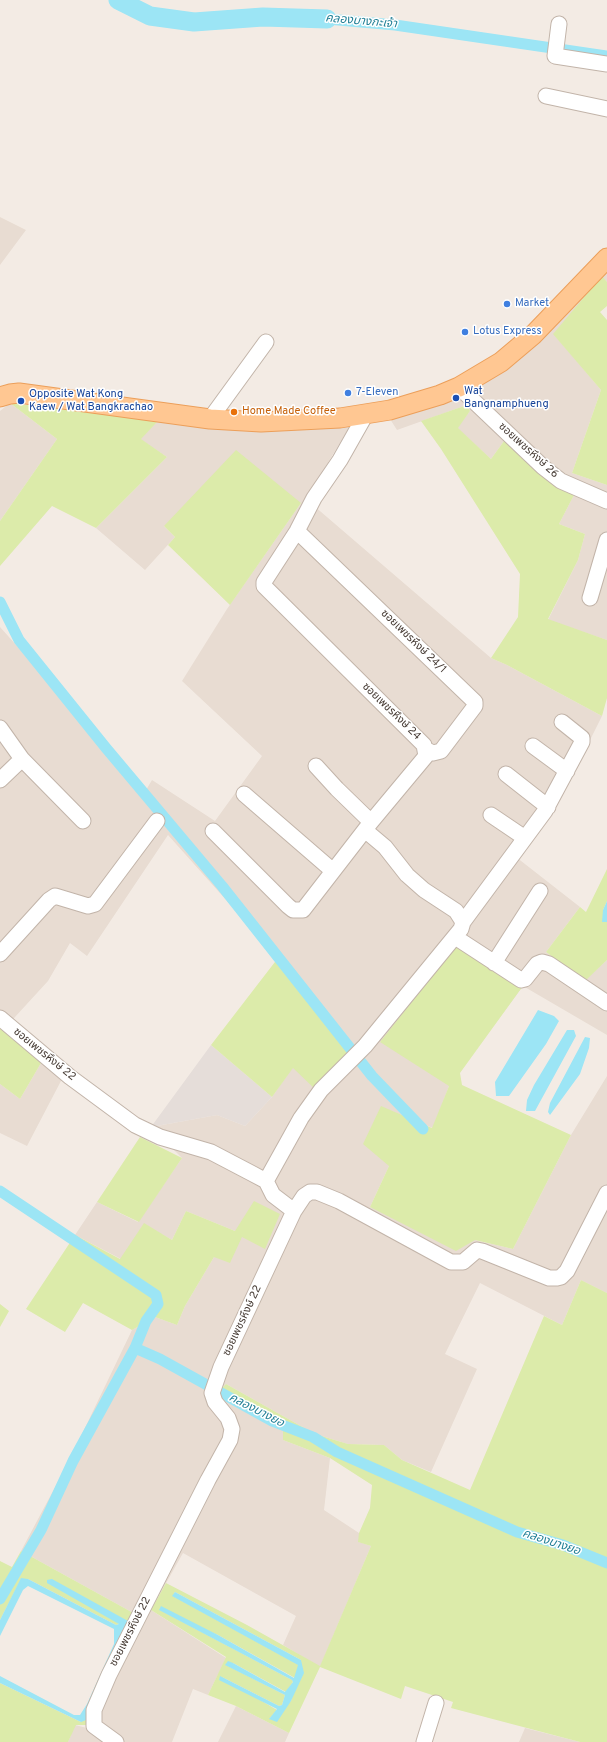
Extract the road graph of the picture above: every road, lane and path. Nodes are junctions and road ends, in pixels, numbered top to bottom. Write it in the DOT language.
graph roads {
  1 [pos="560,24"];
  2 [pos="607,64"];
  3 [pos="546,96"];
  4 [pos="607,109"];
  5 [pos="607,258"];
  6 [pos="266,342"];
  7 [pos="459,387"];
  8 [pos="3,392"];
  9 [pos="366,414"];
  10 [pos="210,419"];
  11 [pos="607,501"];
  12 [pos="297,531"];
  13 [pos="607,540"];
  14 [pos="590,598"];
  15 [pos="562,722"];
  16 [pos="0,728"];
  17 [pos="533,746"];
  18 [pos="427,750"];
  19 [pos="22,759"];
  20 [pos="316,766"];
  21 [pos="567,771"];
  22 [pos="506,774"];
  23 [pos="0,780"];
  24 [pos="244,794"];
  25 [pos="548,807"];
  26 [pos="491,815"];
  27 [pos="83,821"];
  28 [pos="157,821"];
  29 [pos="369,827"];
  30 [pos="213,831"];
  31 [pos="525,838"];
  32 [pos="333,871"];
  33 [pos="540,891"];
  34 [pos="462,922"];
  35 [pos="455,937"];
  36 [pos="0,954"];
  37 [pos="494,963"];
  38 [pos="607,1003"];
  39 [pos="0,1018"];
  40 [pos="266,1181"];
  41 [pos="607,1193"];
  42 [pos="294,1211"];
  43 [pos="436,1702"];
  44 [pos="116,1742"];
  45 [pos="424,1742"];
  1 -- 2 [label="street"];
  3 -- 4 [label="street"];
  5 -- 7 [label="main road"];
  6 -- 10 [label="street"];
  7 -- 9 [label="main road"];
  7 -- 11 [label="street, ซอยเพชรหึงษ์ 26"];
  8 -- 10 [label="main road"];
  9 -- 10 [label="main road"];
  9 -- 12 [label="street, ซอยเพชรหึงษ์ 24"];
  12 -- 18 [label="street, ซอยเพชรหึงษ์ 24"];
  12 -- 18 [label="street, ซอยเพชรหึงษ์ 24/1"];
  13 -- 14 [label="street"];
  15 -- 21 [label="street"];
  16 -- 19 [label="street"];
  17 -- 21 [label="street"];
  18 -- 29 [label="street, ซอยเพชรหึงษ์ 24"];
  19 -- 23 [label="street"];
  19 -- 27 [label="street"];
  20 -- 29 [label="street"];
  21 -- 25 [label="street"];
  22 -- 25 [label="street"];
  24 -- 32 [label="street"];
  25 -- 31 [label="street"];
  26 -- 31 [label="street"];
  28 -- 36 [label="street"];
  29 -- 32 [label="street, ซอยเพชรหึงษ์ 24"];
  29 -- 34 [label="street"];
  30 -- 32 [label="street, ซอยเพชรหึงษ์ 24"];
  31 -- 34 [label="street"];
  33 -- 37 [label="street"];
  34 -- 35 [label="street"];
  35 -- 37 [label="street"];
  35 -- 40 [label="street"];
  37 -- 38 [label="street"];
  39 -- 40 [label="street, ซอยเพชรหึงษ์ 22"];
  40 -- 42 [label="street"];
  41 -- 42 [label="street, ซอยเพชรหึงษ์ 22"];
  42 -- 44 [label="street, ซอยเพชรหึงษ์ 22"];
  43 -- 45 [label="street"];
}
